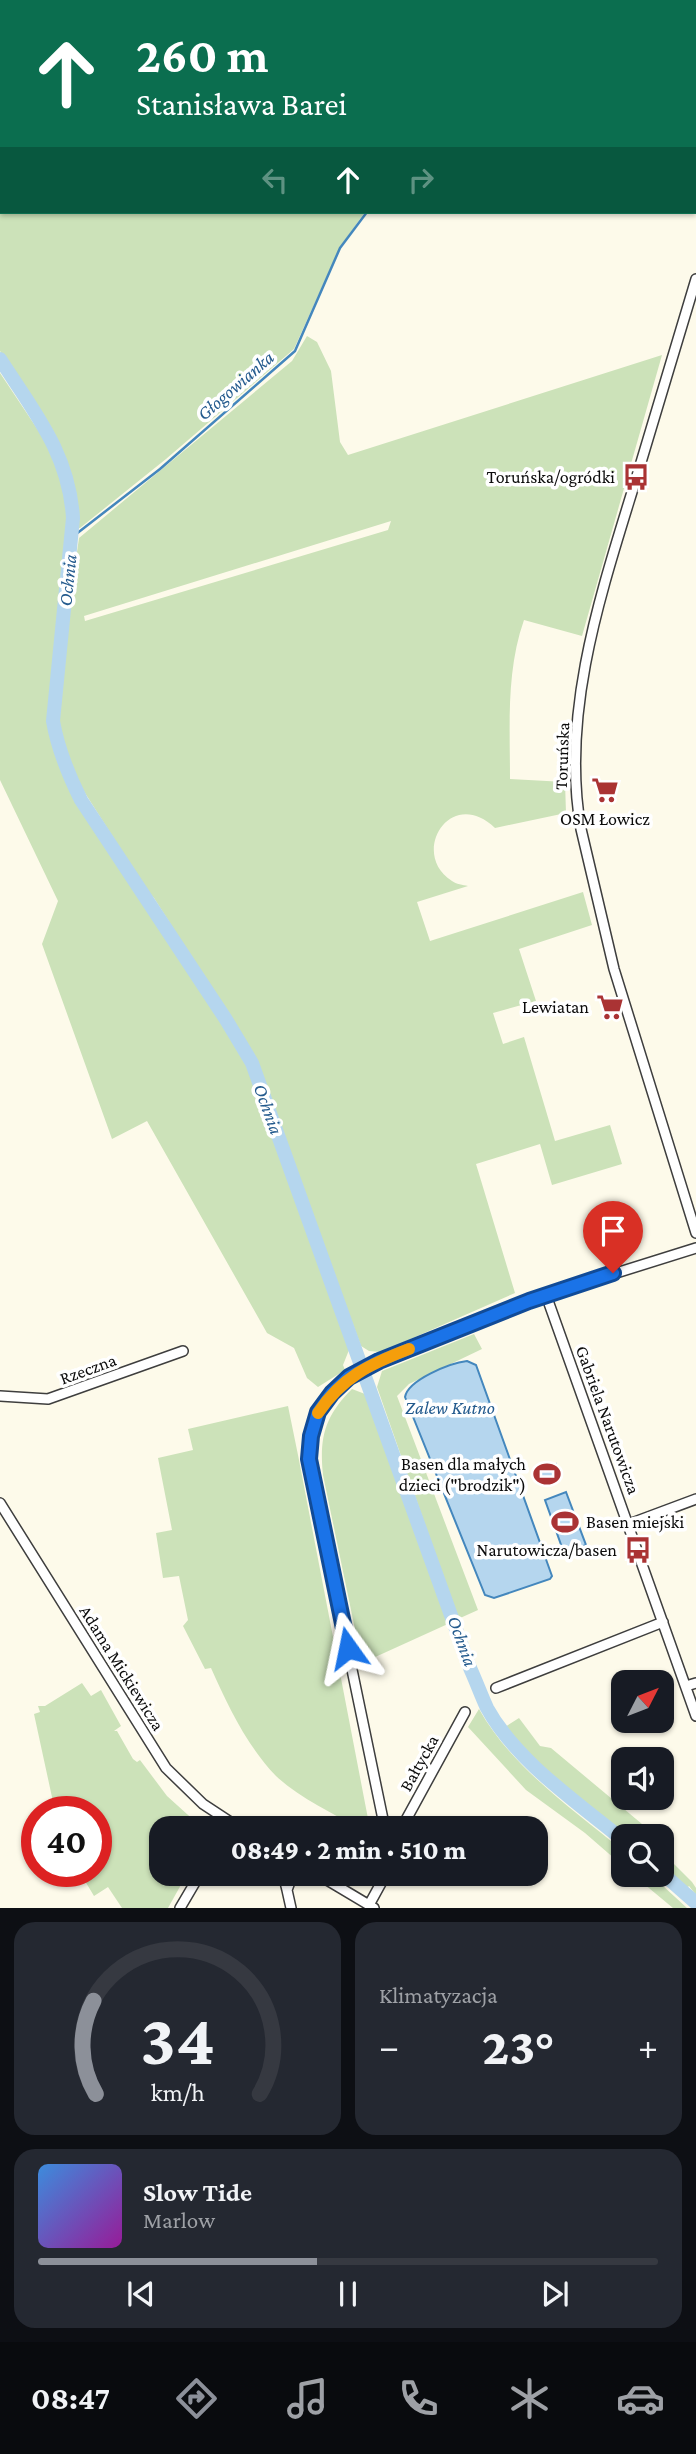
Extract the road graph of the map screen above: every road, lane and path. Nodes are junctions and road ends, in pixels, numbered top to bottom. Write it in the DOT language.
graph roads {
  1 [pos="696,279"];
  2 [pos="696,1233"];
  3 [pos="696,1248"];
  4 [pos="546,1295"];
  5 [pos="183,1351"];
  6 [pos="0,1396"];
  7 [pos="696,1500"];
  8 [pos="0,1503"];
  9 [pos="629,1524"];
  10 [pos="663,1622"];
  11 [pos="696,1682"];
  12 [pos="686,1686"];
  13 [pos="496,1688"];
  14 [pos="465,1712"];
  15 [pos="696,1716"];
  16 [pos="217,1816"];
  17 [pos="382,1816"];
  18 [pos="408,1816"];
  19 [pos="193,1886"];
  20 [pos="286,1886"];
  21 [pos="288,1886"];
  22 [pos="337,1886"];
  23 [pos="381,1886"];
  24 [pos="287,1890"];
  25 [pos="371,1907"];
  26 [pos="180,1908"];
  27 [pos="291,1908"];
  1 -- 2 [label="street, Toruńska"];
  3 -- 4 [label="street"];
  4 -- 9 [label="street, Gabriela Narutowicza"];
  4 -- 17 [label="street"];
  5 -- 6 [label="street, Rzeczna"];
  7 -- 9 [label="street"];
  8 -- 16 [label="street, Adama Mickiewicza"];
  9 -- 10 [label="street, Gabriela Narutowicza"];
  10 -- 12 [label="street, Gabriela Narutowicza"];
  10 -- 13 [label="street"];
  11 -- 12 [label="street"];
  12 -- 15 [label="street, Gabriela Narutowicza"];
  14 -- 18 [label="street, Bałtycka"];
  19 -- 26 [label="street"];
  20 -- 24 [label="street"];
  21 -- 24 [label="street"];
  22 -- 25 [label="street"];
  23 -- 25 [label="street"];
  24 -- 27 [label="street"];
}
